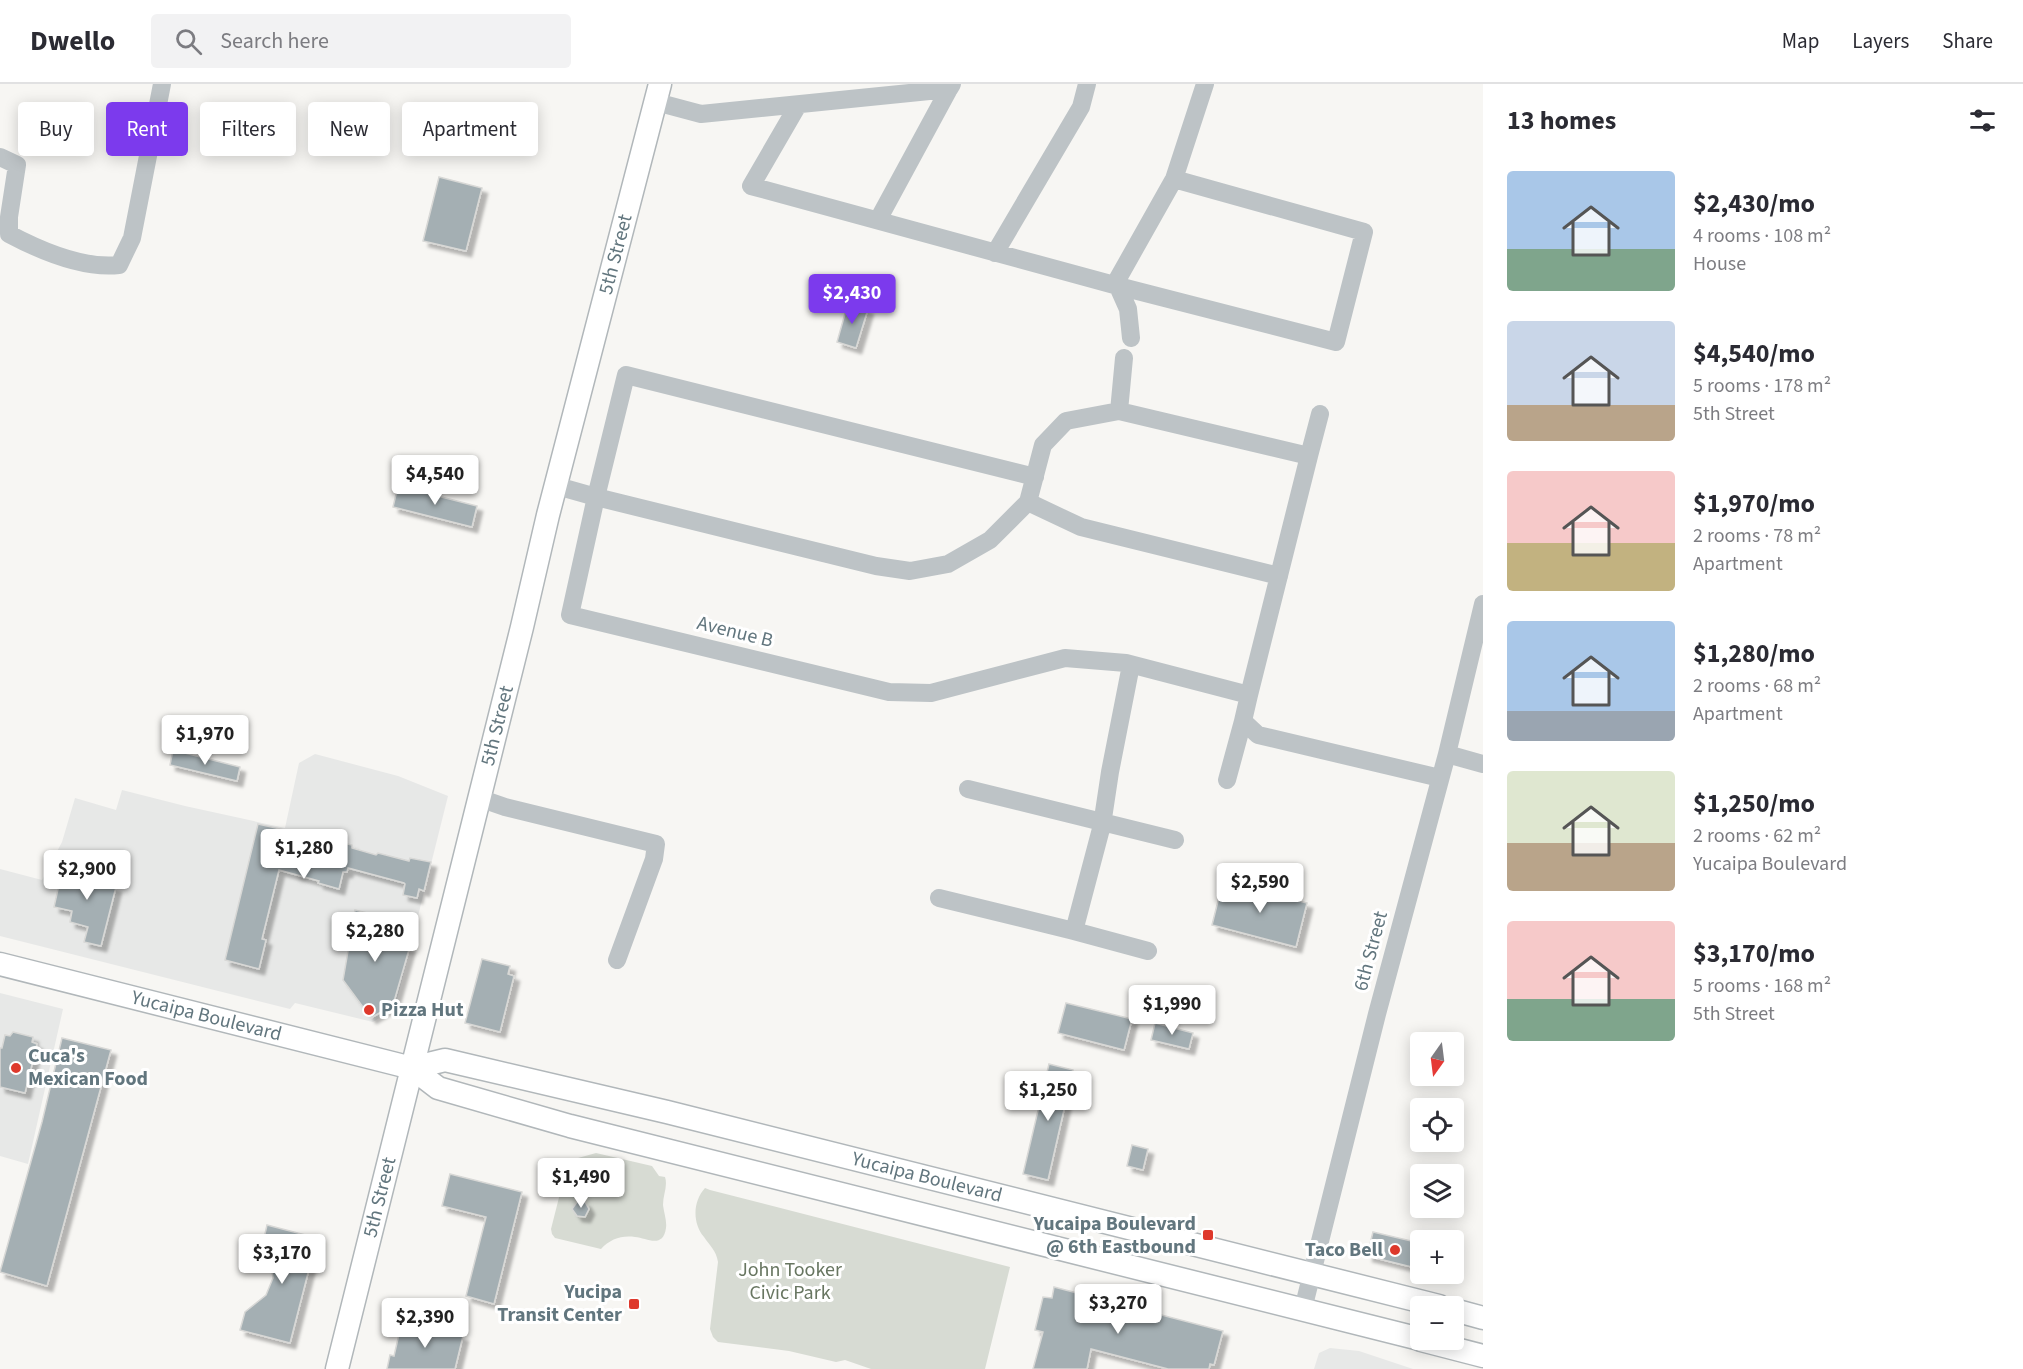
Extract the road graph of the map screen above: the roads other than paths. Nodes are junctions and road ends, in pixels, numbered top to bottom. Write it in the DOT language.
graph roads {
  1 [pos="162,84"];
  2 [pos="1087,84"];
  3 [pos="1205,84"];
  4 [pos="950,87"];
  5 [pos="658,93"];
  6 [pos="798,105"];
  7 [pos="0,157"];
  8 [pos="1174,179"];
  9 [pos="878,220"];
  10 [pos="995,253"];
  11 [pos="1118,286"];
  12 [pos="1131,338"];
  13 [pos="1124,358"];
  14 [pos="1119,411"];
  15 [pos="1320,414"];
  16 [pos="1309,456"];
  17 [pos="1035,477"];
  18 [pos="556,486"];
  19 [pos="596,497"];
  20 [pos="1028,502"];
  21 [pos="1279,576"];
  22 [pos="1483,604"];
  23 [pos="1131,665"];
  24 [pos="1249,695"];
  25 [pos="1243,721"];
  26 [pos="1447,754"];
  27 [pos="1483,764"];
  28 [pos="1440,778"];
  29 [pos="1227,780"];
  30 [pos="968,789"];
  31 [pos="479,798"];
  32 [pos="1102,821"];
  33 [pos="1175,840"];
  34 [pos="939,898"];
  35 [pos="1074,930"];
  36 [pos="1148,951"];
  37 [pos="617,960"];
  38 [pos="0,964"];
  39 [pos="412,1068"];
  40 [pos="1312,1274"];
  41 [pos="1410,1299"];
  42 [pos="1304,1309"];
  43 [pos="1464,1313"];
  44 [pos="1483,1318"];
  45 [pos="1410,1337"];
  46 [pos="1460,1350"];
  47 [pos="1483,1356"];
  48 [pos="337,1369"];
  1 -- 7 [label="street"];
  2 -- 10 [label="street"];
  3 -- 8 [label="street"];
  4 -- 6 [label="street"];
  4 -- 9 [label="street"];
  5 -- 6 [label="street"];
  5 -- 18 [label="main road, 5th Street"];
  6 -- 9 [label="street"];
  8 -- 11 [label="street"];
  8 -- 11 [label="street"];
  9 -- 10 [label="street"];
  10 -- 11 [label="street"];
  11 -- 12 [label="street"];
  13 -- 14 [label="street"];
  14 -- 16 [label="street"];
  14 -- 17 [label="street"];
  15 -- 16 [label="street"];
  16 -- 21 [label="street"];
  17 -- 19 [label="street"];
  17 -- 20 [label="street"];
  18 -- 19 [label="street"];
  18 -- 31 [label="main road, 5th Street"];
  19 -- 20 [label="street"];
  19 -- 23 [label="street, Avenue B"];
  20 -- 21 [label="street"];
  21 -- 24 [label="street"];
  22 -- 26 [label="street, 6th Street"];
  23 -- 24 [label="street, Avenue B"];
  23 -- 32 [label="street"];
  24 -- 25 [label="street"];
  25 -- 28 [label="street"];
  25 -- 29 [label="street"];
  26 -- 27 [label="street"];
  26 -- 28 [label="street, 6th Street"];
  28 -- 40 [label="street, 6th Street"];
  30 -- 32 [label="street"];
  31 -- 37 [label="street"];
  31 -- 39 [label="main road, 5th Street"];
  32 -- 33 [label="street"];
  32 -- 35 [label="street"];
  34 -- 35 [label="street"];
  35 -- 36 [label="street"];
  38 -- 39 [label="main road, Yucaipa Boulevard"];
  39 -- 40 [label="main road, Yucaipa Boulevard"];
  39 -- 42 [label="main road, Yucaipa Boulevard"];
  39 -- 48 [label="main road, 5th Street"];
  40 -- 41 [label="main road, Yucaipa Boulevard"];
  40 -- 42 [label="street, 6th Street"];
  42 -- 45 [label="main road, Yucaipa Boulevard"];
  43 -- 44 [label="main road"];
  46 -- 47 [label="main road, Yucaipa Boulevard"];
}
